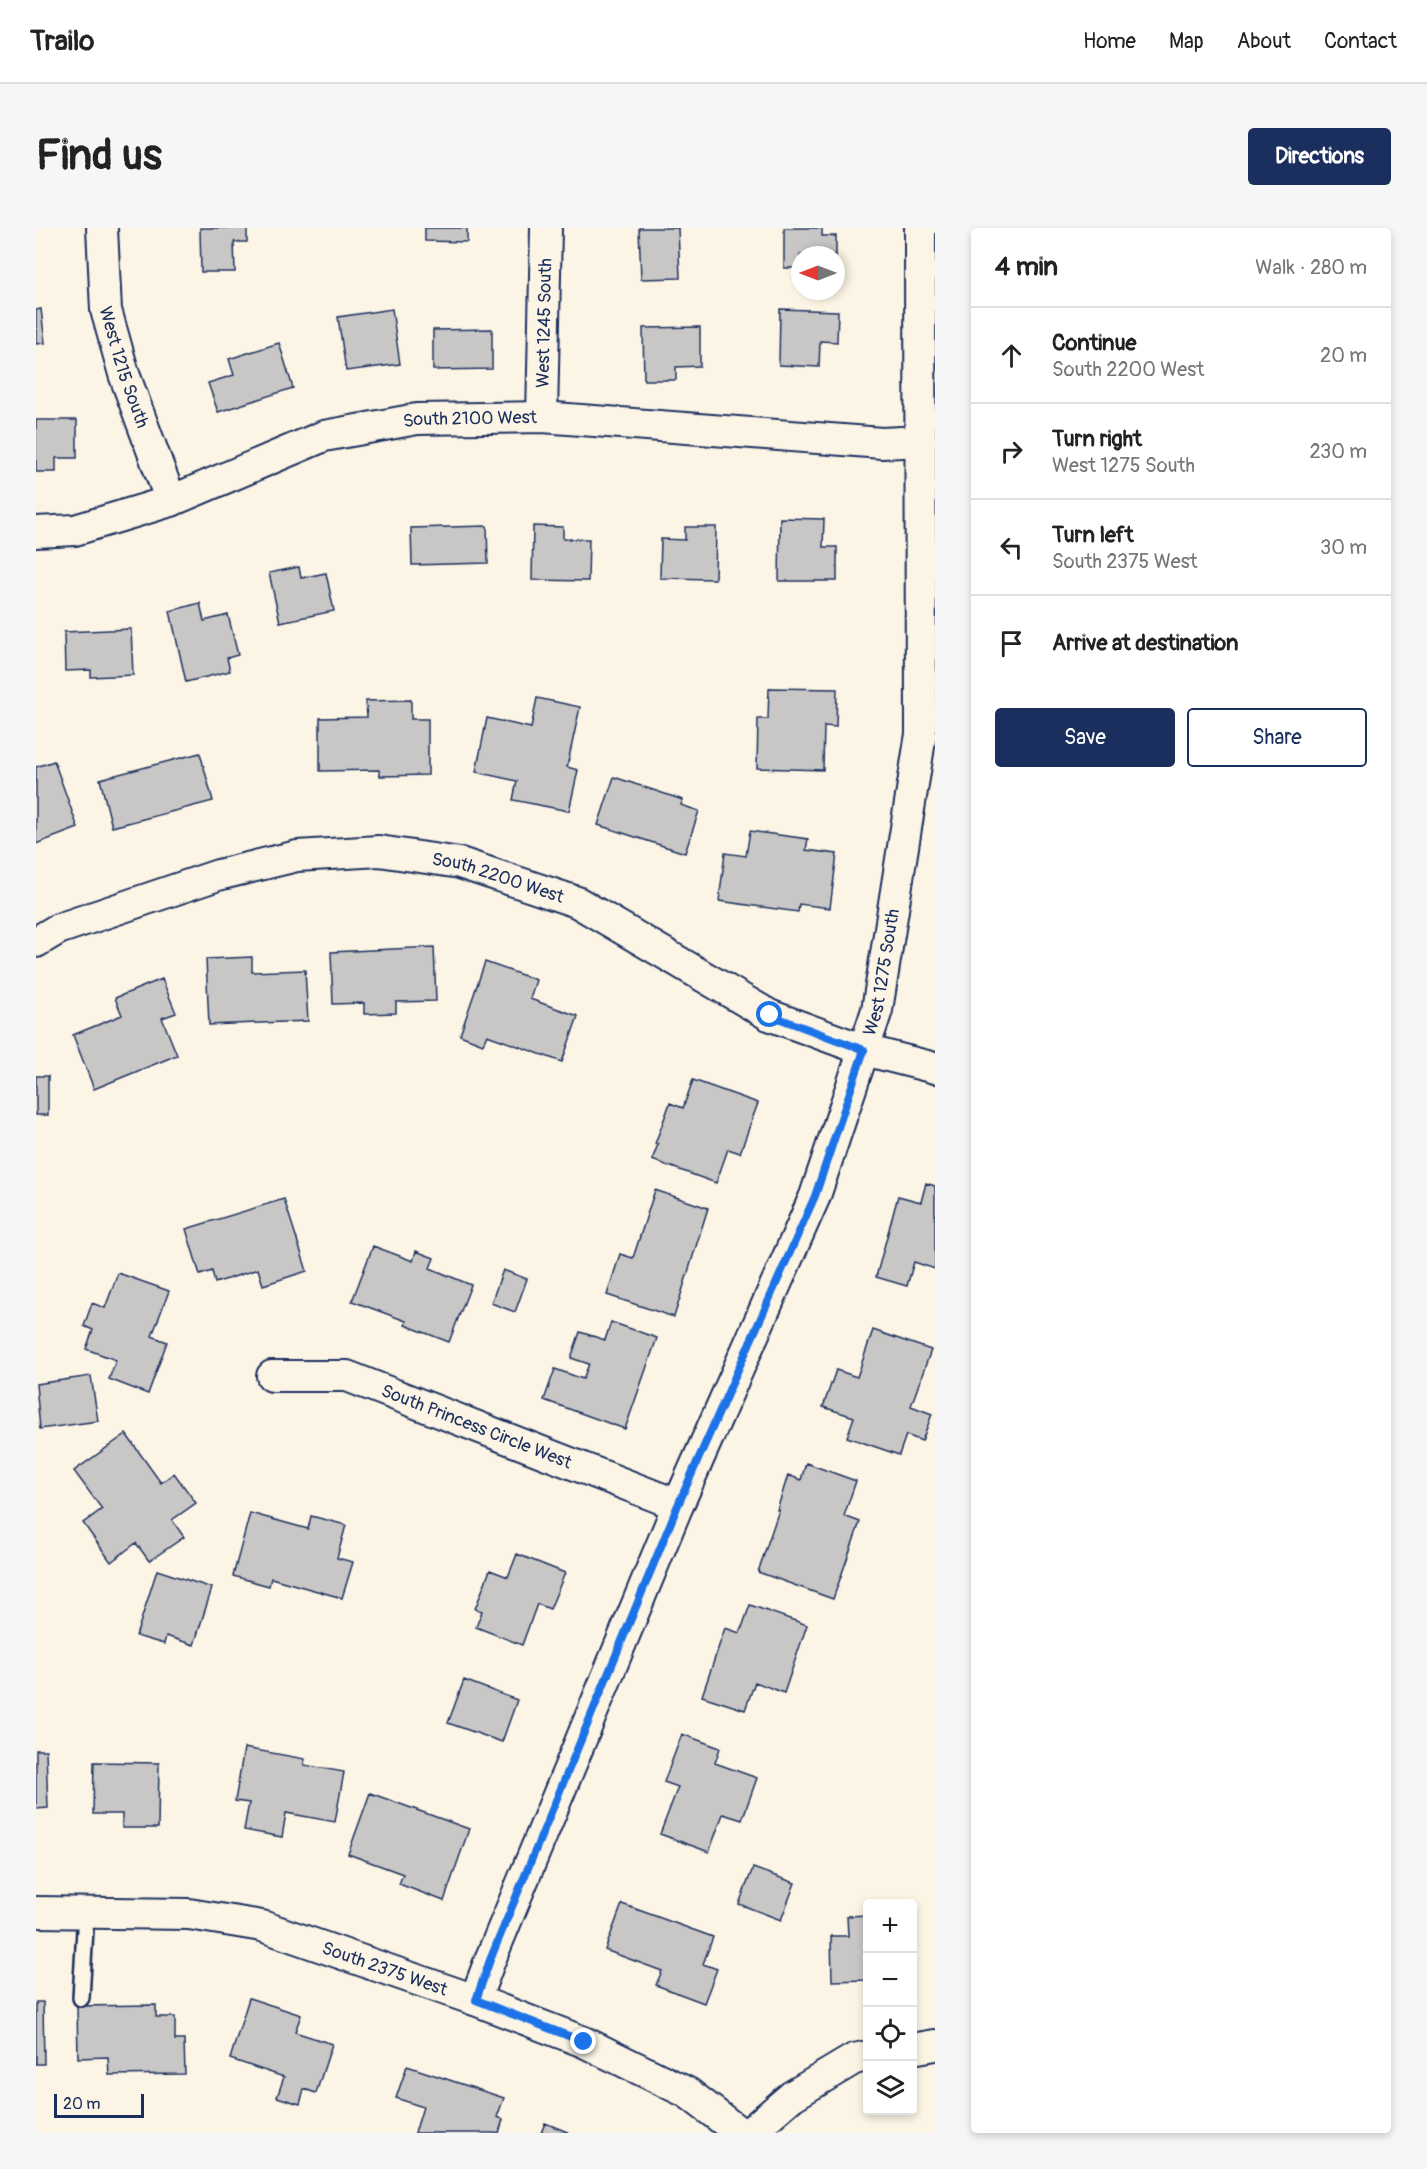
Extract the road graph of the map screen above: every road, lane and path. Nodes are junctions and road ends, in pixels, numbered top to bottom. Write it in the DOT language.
graph roads {
  1 [pos="102,228"];
  2 [pos="546,228"];
  3 [pos="920,228"];
  4 [pos="542,417"];
  5 [pos="921,441"];
  6 [pos="171,501"];
  7 [pos="36,532"];
  8 [pos="36,942"];
  9 [pos="864,1050"];
  10 [pos="935,1068"];
  11 [pos="272,1376"];
  12 [pos="678,1505"];
  13 [pos="36,1912"];
  14 [pos="86,1912"];
  15 [pos="81,1998"];
  16 [pos="476,2000"];
  17 [pos="935,2045"];
  18 [pos="917,2048"];
  19 [pos="863,2057"];
  20 [pos="740,2133"];
  21 [pos="749,2133"];
  1 -- 6 [label="street, West 1215 South"];
  2 -- 4 [label="street, West 1245 South"];
  3 -- 5 [label="street, West 1275 South"];
  4 -- 5 [label="street, South 2100 West"];
  4 -- 6 [label="street, South 2100 West"];
  5 -- 9 [label="street, West 1275 South"];
  6 -- 7 [label="street, South 2100 West"];
  8 -- 9 [label="street, South 2200 West"];
  9 -- 10 [label="street, South 2200 West"];
  9 -- 12 [label="street, West 1275 South"];
  11 -- 12 [label="street, South Princess Circle West"];
  12 -- 16 [label="street, West 1275 South"];
  13 -- 14 [label="street, South 2375 West"];
  14 -- 15 [label="lane"];
  14 -- 16 [label="street, South 2375 West"];
  16 -- 20 [label="street, South 2375 West"];
  17 -- 18 [label="street"];
  19 -- 21 [label="street"];
}
